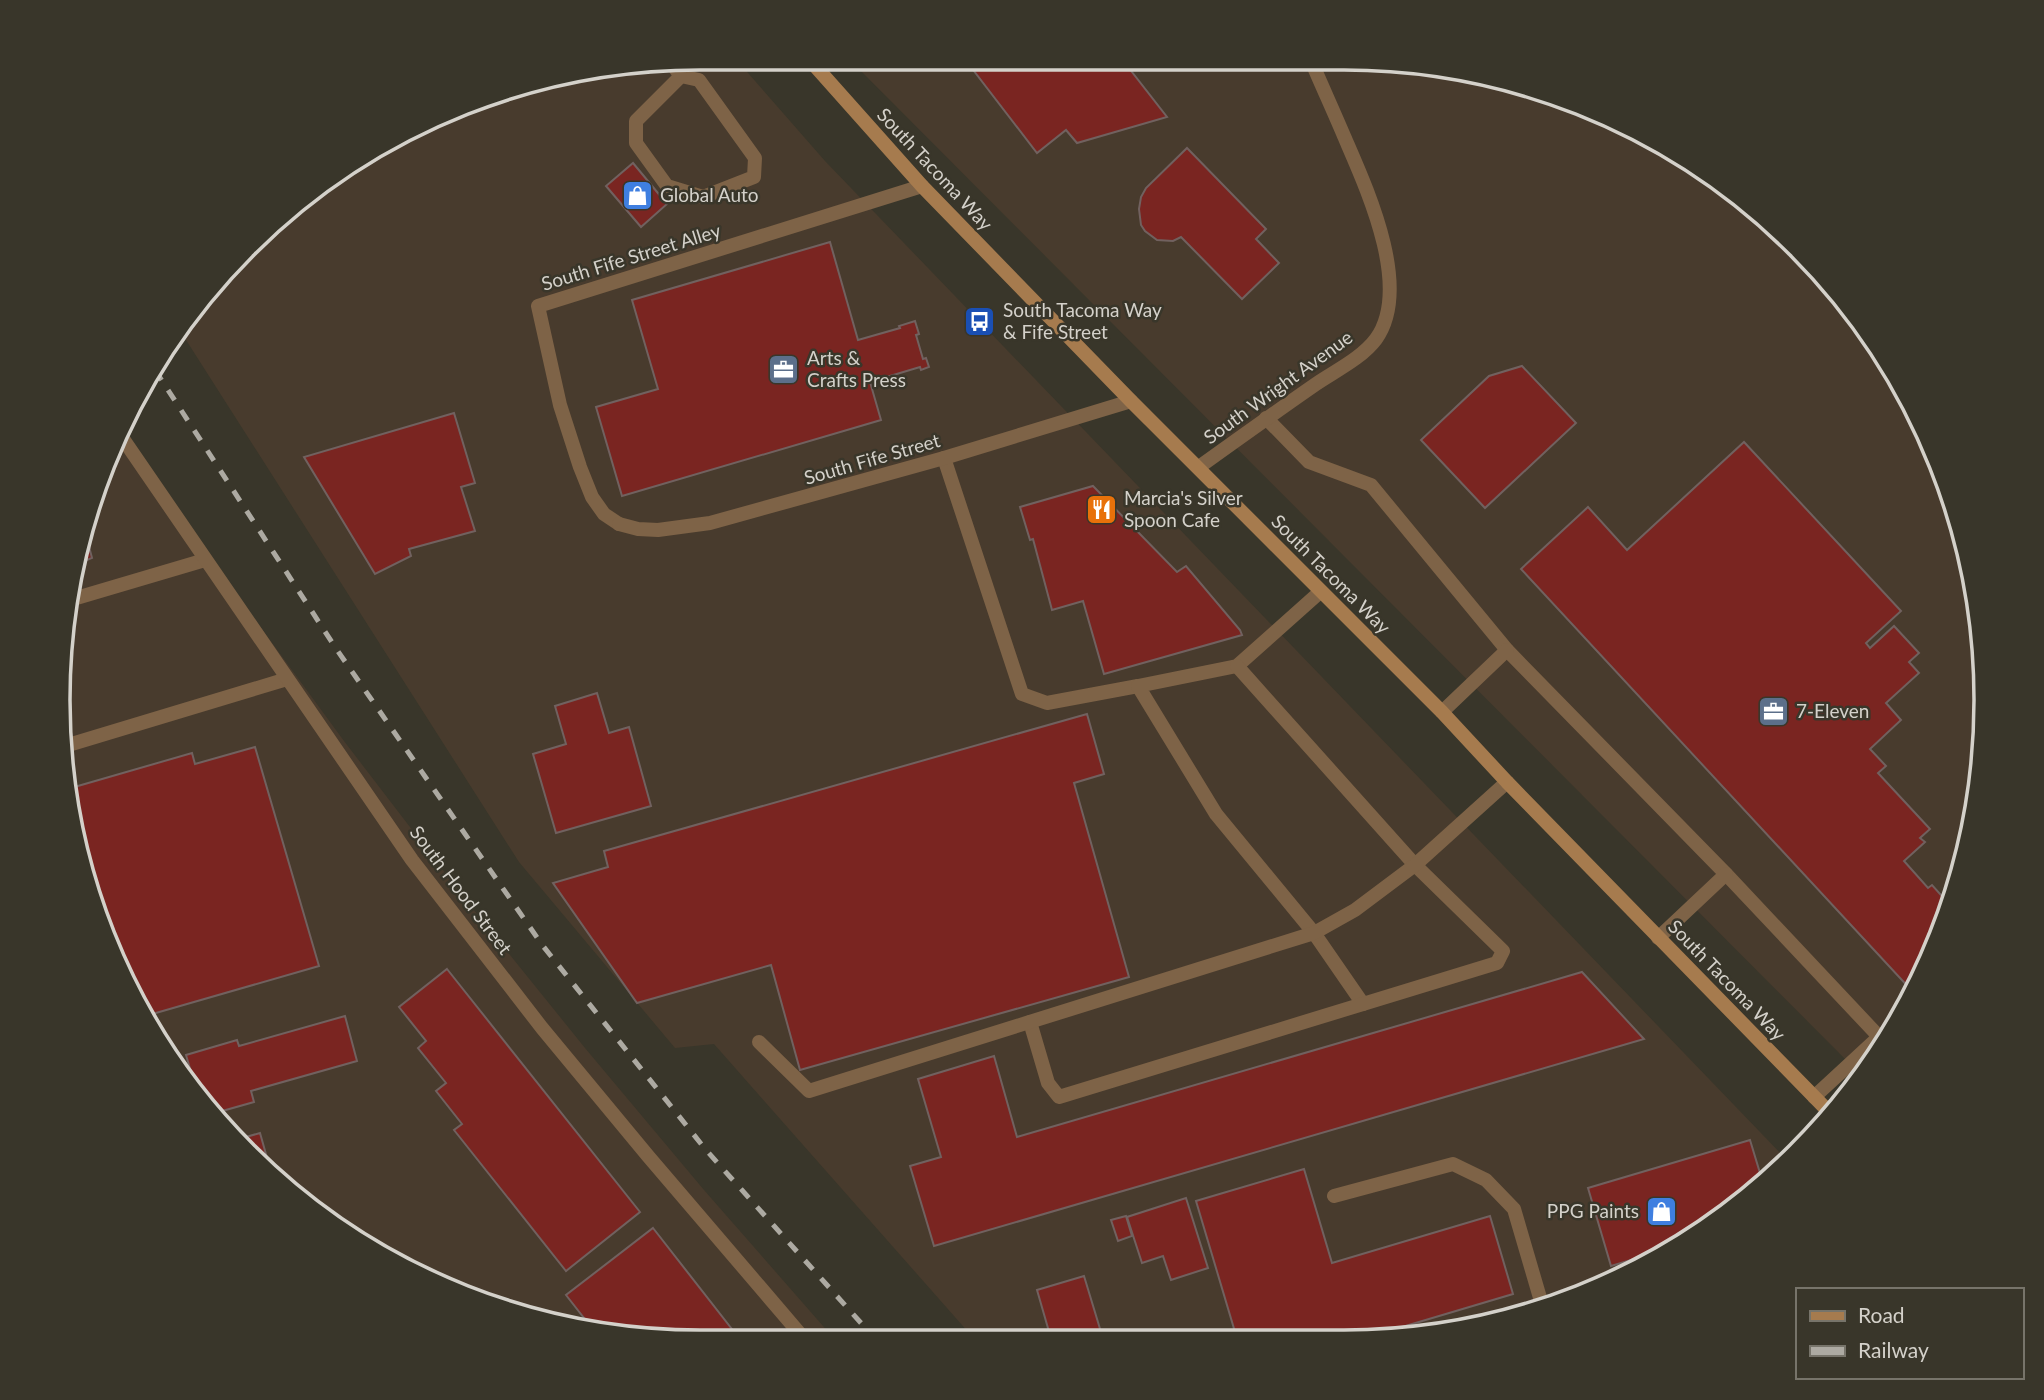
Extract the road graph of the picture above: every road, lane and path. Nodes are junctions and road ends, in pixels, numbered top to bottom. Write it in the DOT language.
graph roads {
  1 [pos="819,70"];
  2 [pos="1315,70"];
  3 [pos="677,71"];
  4 [pos="681,76"];
  5 [pos="922,186"];
  6 [pos="1131,401"];
  7 [pos="1266,418"];
  8 [pos="125,442"];
  9 [pos="944,458"];
  10 [pos="1199,467"];
  11 [pos="619,524"];
  12 [pos="205,559"];
  13 [pos="1320,592"];
  14 [pos="79,597"];
  15 [pos="1507,650"];
  16 [pos="1237,666"];
  17 [pos="287,679"];
  18 [pos="1138,686"];
  19 [pos="1442,712"];
  20 [pos="71,744"];
  21 [pos="1507,782"];
  22 [pos="1415,865"];
  23 [pos="1726,874"];
  24 [pos="1314,933"];
  25 [pos="1658,938"];
  26 [pos="1363,1004"];
  27 [pos="1030,1022"];
  28 [pos="1877,1035"];
  29 [pos="759,1042"];
  30 [pos="1865,1054"];
  31 [pos="1814,1097"];
  32 [pos="1824,1108"];
  33 [pos="1334,1196"];
  34 [pos="1540,1299"];
  35 [pos="797,1330"];
  1 -- 5 [label="main road, South Tacoma Way"];
  2 -- 7 [label="street, South Wright Avenue"];
  3 -- 4 [label="street"];
  4 -- 4 [label="street"];
  5 -- 6 [label="main road, South Tacoma Way"];
  5 -- 11 [label="street, South Fife Street Alley"];
  6 -- 9 [label="street, South Fife Street"];
  6 -- 10 [label="main road, South Tacoma Way"];
  7 -- 10 [label="street, South Wright Avenue"];
  7 -- 15 [label="street"];
  8 -- 12 [label="street, South Hood Street"];
  9 -- 11 [label="street, South Fife Street"];
  9 -- 18 [label="street"];
  10 -- 13 [label="main road, South Tacoma Way"];
  12 -- 14 [label="street"];
  12 -- 17 [label="street, South Hood Street"];
  13 -- 16 [label="street"];
  13 -- 19 [label="main road, South Tacoma Way"];
  15 -- 19 [label="street"];
  15 -- 23 [label="street"];
  16 -- 18 [label="street"];
  16 -- 22 [label="street"];
  17 -- 20 [label="street"];
  17 -- 35 [label="street, South Hood Street"];
  18 -- 24 [label="street"];
  19 -- 21 [label="main road, South Tacoma Way"];
  21 -- 22 [label="street"];
  21 -- 25 [label="main road, South Tacoma Way"];
  22 -- 24 [label="street"];
  22 -- 26 [label="street"];
  23 -- 25 [label="street"];
  23 -- 28 [label="street"];
  24 -- 26 [label="street"];
  24 -- 27 [label="street"];
  25 -- 31 [label="main road, South Tacoma Way"];
  26 -- 27 [label="street"];
  27 -- 29 [label="street"];
  30 -- 31 [label="street"];
  31 -- 32 [label="main road, South Tacoma Way"];
  33 -- 34 [label="street"];
}
